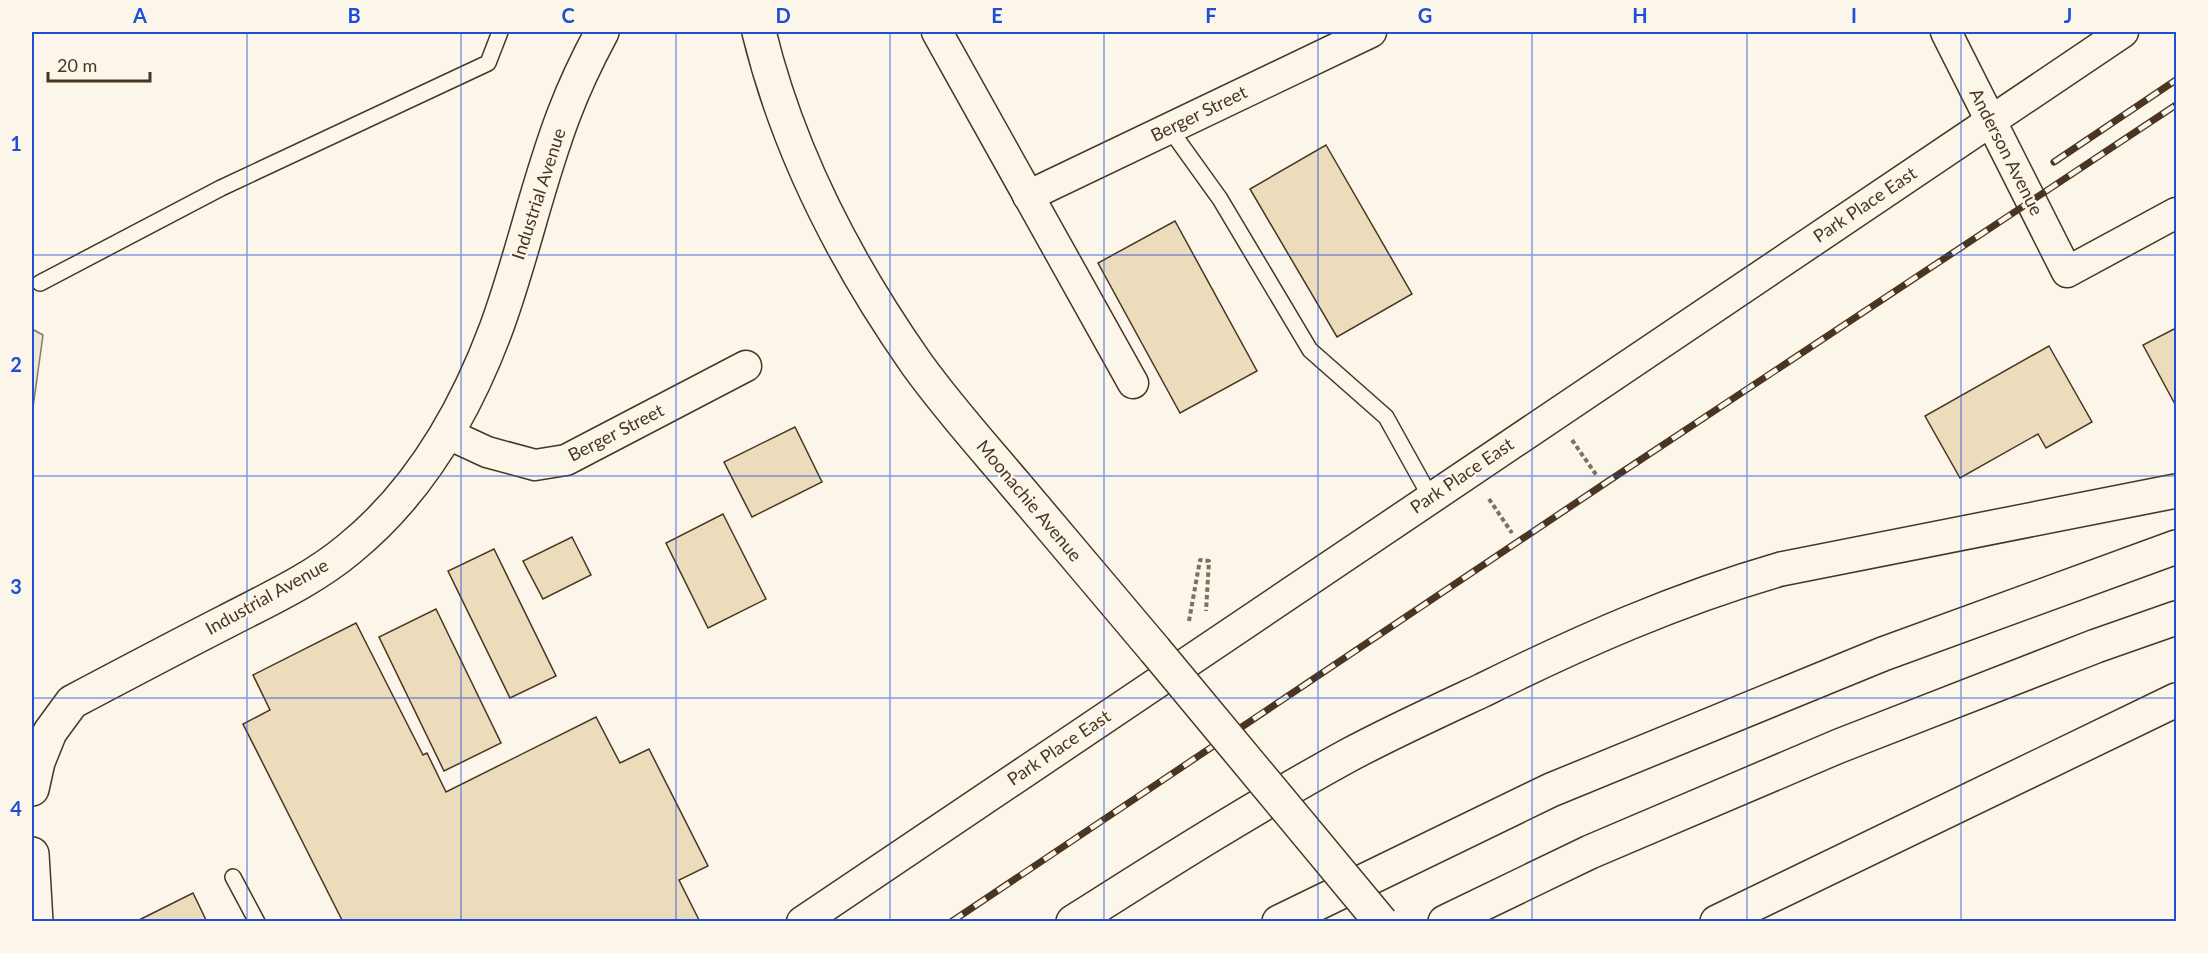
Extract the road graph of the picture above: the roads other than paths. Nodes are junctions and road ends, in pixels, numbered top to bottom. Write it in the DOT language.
graph roads {
  1 [pos="500,32"];
  2 [pos="602,32"];
  3 [pos="759,32"];
  4 [pos="937,32"];
  5 [pos="1371,32"];
  6 [pos="1946,32"];
  7 [pos="2123,32"];
  8 [pos="1990,120"];
  9 [pos="1169,128"];
  10 [pos="1028,196"];
  11 [pos="2176,213"];
  12 [pos="40,283"];
  13 [pos="746,366"];
  14 [pos="1133,383"];
  15 [pos="446,433"];
  16 [pos="2176,491"];
  17 [pos="1431,498"];
  18 [pos="2176,547"];
  19 [pos="2176,618"];
  20 [pos="2176,700"];
  21 [pos="32,789"];
  22 [pos="1276,796"];
  23 [pos="32,854"];
  24 [pos="233,877"];
  25 [pos="36,921"];
  26 [pos="256,921"];
  27 [pos="802,921"];
  28 [pos="1073,921"];
  29 [pos="1279,921"];
  30 [pos="1381,921"];
  31 [pos="1444,921"];
  32 [pos="1717,921"];
  1 -- 12 [label="lane"];
  2 -- 15 [label="main road, Industrial Avenue"];
  3 -- 22 [label="main road, Moonachie Avenue, bridge"];
  4 -- 10 [label="street"];
  5 -- 9 [label="street, Berger Street"];
  6 -- 8 [label="street, Anderson Avenue"];
  7 -- 8 [label="street, Park Place East"];
  8 -- 11 [label="street, Anderson Avenue"];
  8 -- 17 [label="street, Park Place East"];
  9 -- 10 [label="street, Berger Street"];
  9 -- 17 [label="lane"];
  10 -- 14 [label="street"];
  13 -- 15 [label="street, Berger Street"];
  15 -- 21 [label="main road, Industrial Avenue"];
  16 -- 22 [label="main road"];
  17 -- 27 [label="street, Park Place East"];
  18 -- 29 [label="main road"];
  19 -- 31 [label="main road"];
  20 -- 32 [label="main road"];
  22 -- 28 [label="main road"];
  22 -- 30 [label="main road, Moonachie Avenue, bridge"];
  23 -- 25 [label="main road"];
  24 -- 26 [label="lane"];
}
